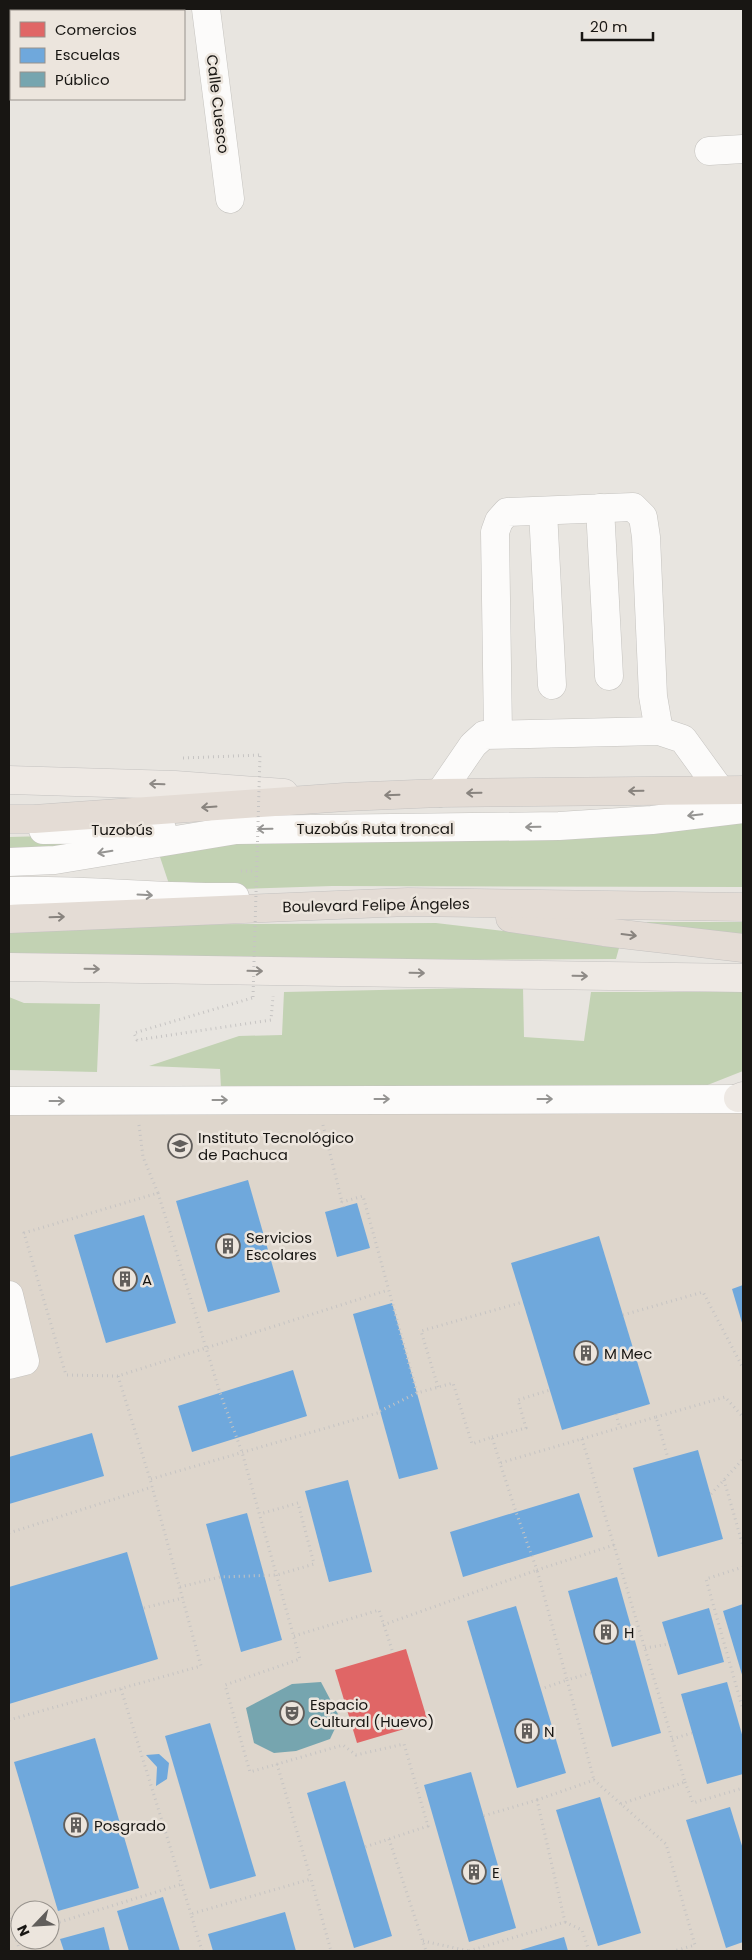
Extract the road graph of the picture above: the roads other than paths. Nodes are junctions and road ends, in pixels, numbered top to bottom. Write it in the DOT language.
graph roads {
  1 [pos="206,9"];
  2 [pos="743,149"];
  3 [pos="709,151"];
  4 [pos="230,199"];
  5 [pos="600,508"];
  6 [pos="543,511"];
  7 [pos="609,676"];
  8 [pos="552,685"];
  9 [pos="659,731"];
  10 [pos="498,733"];
  11 [pos="9,780"];
  12 [pos="732,790"];
  13 [pos="440,793"];
  14 [pos="345,798"];
  15 [pos="743,809"];
  16 [pos="9,818"];
  17 [pos="236,830"];
  18 [pos="9,831"];
  19 [pos="9,862"];
  20 [pos="9,891"];
  21 [pos="743,894"];
  22 [pos="408,902"];
  23 [pos="743,907"];
  24 [pos="9,919"];
  25 [pos="743,948"];
  26 [pos="9,967"];
  27 [pos="743,978"];
  28 [pos="741,1098"];
  29 [pos="9,1101"];
  30 [pos="9,1295"];
  31 [pos="9,1365"];
  1 -- 4 [label="street, Calle Cuesco"];
  2 -- 3 [label="street"];
  5 -- 6 [label="street"];
  5 -- 7 [label="street"];
  5 -- 9 [label="street"];
  6 -- 8 [label="street"];
  6 -- 10 [label="street"];
  9 -- 10 [label="street"];
  9 -- 12 [label="street"];
  10 -- 13 [label="street"];
  14 -- 11 [label="main road, one-way"];
  12 -- 13 [label="highway, one-way"];
  13 -- 14 [label="highway, one-way"];
  14 -- 16 [label="highway, one-way"];
  15 -- 17 [label="street, Tuzobús Ruta troncal, one-way"];
  17 -- 18 [label="street, Tuzobús"];
  17 -- 19 [label="street, Tuzobús Ruta troncal, one-way"];
  20 -- 21 [label="street, one-way"];
  22 -- 23 [label="highway, Boulevard Felipe Ángeles"];
  24 -- 22 [label="highway, Boulevard Felipe Ángeles, one-way"];
  22 -- 25 [label="highway, one-way"];
  26 -- 27 [label="main road, one-way"];
  29 -- 28 [label="street, one-way"];
  30 -- 31 [label="street"];
}
